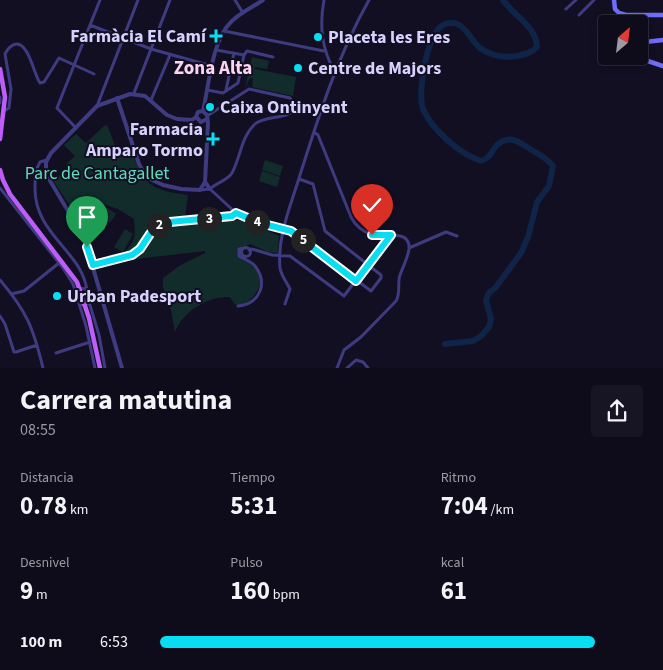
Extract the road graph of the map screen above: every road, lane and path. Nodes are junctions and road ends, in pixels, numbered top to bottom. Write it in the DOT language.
graph roads {
  1 [pos="100,0"];
  2 [pos="138,0"];
  3 [pos="170,0"];
  4 [pos="235,0"];
  5 [pos="263,0"];
  6 [pos="324,0"];
  7 [pos="369,0"];
  8 [pos="576,0"];
  9 [pos="594,0"];
  10 [pos="614,0"];
  11 [pos="566,9"];
  12 [pos="243,13"];
  13 [pos="579,15"];
  14 [pos="663,15"];
  15 [pos="90,25"];
  16 [pos="224,31"];
  17 [pos="124,38"];
  18 [pos="663,40"];
  19 [pos="151,49"];
  20 [pos="216,50"];
  21 [pos="324,51"];
  22 [pos="234,53"];
  23 [pos="170,55"];
  24 [pos="244,55"];
  25 [pos="273,57"];
  26 [pos="74,65"];
  27 [pos="213,66"];
  28 [pos="663,66"];
  29 [pos="0,69"];
  30 [pos="94,74"];
  31 [pos="335,74"];
  32 [pos="208,90"];
  33 [pos="226,91"];
  34 [pos="134,94"];
  35 [pos="0,97"];
  36 [pos="117,98"];
  37 [pos="151,100"];
  38 [pos="0,103"];
  39 [pos="97,106"];
  40 [pos="4,111"];
  41 [pos="203,111"];
  42 [pos="196,117"];
  43 [pos="207,118"];
  44 [pos="76,128"];
  45 [pos="314,132"];
  46 [pos="0,139"];
  47 [pos="47,160"];
  48 [pos="0,170"];
  49 [pos="299,179"];
  50 [pos="205,182"];
  51 [pos="0,188"];
  52 [pos="210,189"];
  53 [pos="200,190"];
  54 [pos="236,213"];
  55 [pos="283,229"];
  56 [pos="391,235"];
  57 [pos="457,236"];
  58 [pos="245,248"];
  59 [pos="409,248"];
  60 [pos="249,250"];
  61 [pos="281,256"];
  62 [pos="59,263"];
  63 [pos="93,265"];
  64 [pos="368,265"];
  65 [pos="0,280"];
  66 [pos="356,281"];
  67 [pos="81,290"];
  68 [pos="11,294"];
  69 [pos="83,304"];
  70 [pos="285,304"];
  71 [pos="238,306"];
  72 [pos="0,316"];
  73 [pos="90,342"];
  74 [pos="37,345"];
  75 [pos="56,353"];
  76 [pos="43,368"];
  77 [pos="95,368"];
  78 [pos="100,368"];
  79 [pos="105,368"];
  80 [pos="122,368"];
  81 [pos="337,368"];
  82 [pos="347,368"];
  83 [pos="368,368"];
  1 -- 15 [label="street"];
  2 -- 17 [label="street"];
  3 -- 19 [label="street"];
  4 -- 12 [label="street"];
  5 -- 12 [label="street"];
  6 -- 21 [label="street"];
  7 -- 31 [label="street"];
  8 -- 11 [label="street"];
  9 -- 13 [label="street"];
  10 -- 14 [label="main road"];
  12 -- 16 [label="street"];
  15 -- 17 [label="street"];
  15 -- 26 [label="street"];
  16 -- 20 [label="street"];
  16 -- 21 [label="street"];
  17 -- 19 [label="street"];
  17 -- 39 [label="street"];
  18 -- 28 [label="main road"];
  19 -- 23 [label="street"];
  19 -- 34 [label="street"];
  20 -- 22 [label="street"];
  20 -- 27 [label="street"];
  21 -- 31 [label="street"];
  22 -- 24 [label="street"];
  22 -- 33 [label="street"];
  23 -- 27 [label="street"];
  23 -- 37 [label="street"];
  24 -- 25 [label="street"];
  24 -- 33 [label="street"];
  26 -- 30 [label="street"];
  26 -- 40 [label="street"];
  26 -- 44 [label="street"];
  27 -- 32 [label="street"];
  29 -- 40 [label="main road"];
  31 -- 45 [label="street"];
  32 -- 33 [label="street"];
  32 -- 41 [label="street"];
  34 -- 36 [label="street"];
  34 -- 37 [label="street"];
  35 -- 38 [label="street"];
  36 -- 39 [label="street"];
  36 -- 53 [label="street"];
  37 -- 42 [label="street"];
  39 -- 44 [label="street"];
  40 -- 46 [label="main road"];
  41 -- 42 [label="street"];
  41 -- 43 [label="street"];
  42 -- 43 [label="street"];
  43 -- 50 [label="street"];
  43 -- 52 [label="street"];
  44 -- 47 [label="street"];
  45 -- 49 [label="street"];
  45 -- 56 [label="street"];
  47 -- 63 [label="street"];
  47 -- 67 [label="street"];
  48 -- 67 [label="main road"];
  49 -- 55 [label="street"];
  49 -- 64 [label="street"];
  50 -- 52 [label="street"];
  50 -- 53 [label="street"];
  51 -- 62 [label="street"];
  52 -- 53 [label="street"];
  52 -- 54 [label="street"];
  54 -- 55 [label="street"];
  54 -- 63 [label="street"];
  55 -- 61 [label="street"];
  55 -- 66 [label="street"];
  56 -- 59 [label="street"];
  56 -- 64 [label="street"];
  57 -- 59 [label="street"];
  58 -- 60 [label="street"];
  58 -- 60 [label="street"];
  58 -- 71 [label="street"];
  59 -- 81 [label="street"];
  60 -- 61 [label="street"];
  61 -- 66 [label="street"];
  61 -- 70 [label="street"];
  62 -- 67 [label="street"];
  62 -- 68 [label="street"];
  63 -- 80 [label="street"];
  64 -- 66 [label="street"];
  64 -- 66 [label="street"];
  65 -- 68 [label="street"];
  67 -- 69 [label="main road"];
  67 -- 69 [label="street"];
  68 -- 74 [label="street"];
  69 -- 73 [label="street"];
  69 -- 78 [label="main road"];
  69 -- 79 [label="street"];
  72 -- 74 [label="street"];
  73 -- 75 [label="street"];
  73 -- 77 [label="street"];
  74 -- 76 [label="street"];
  82 -- 83 [label="street"];
}
